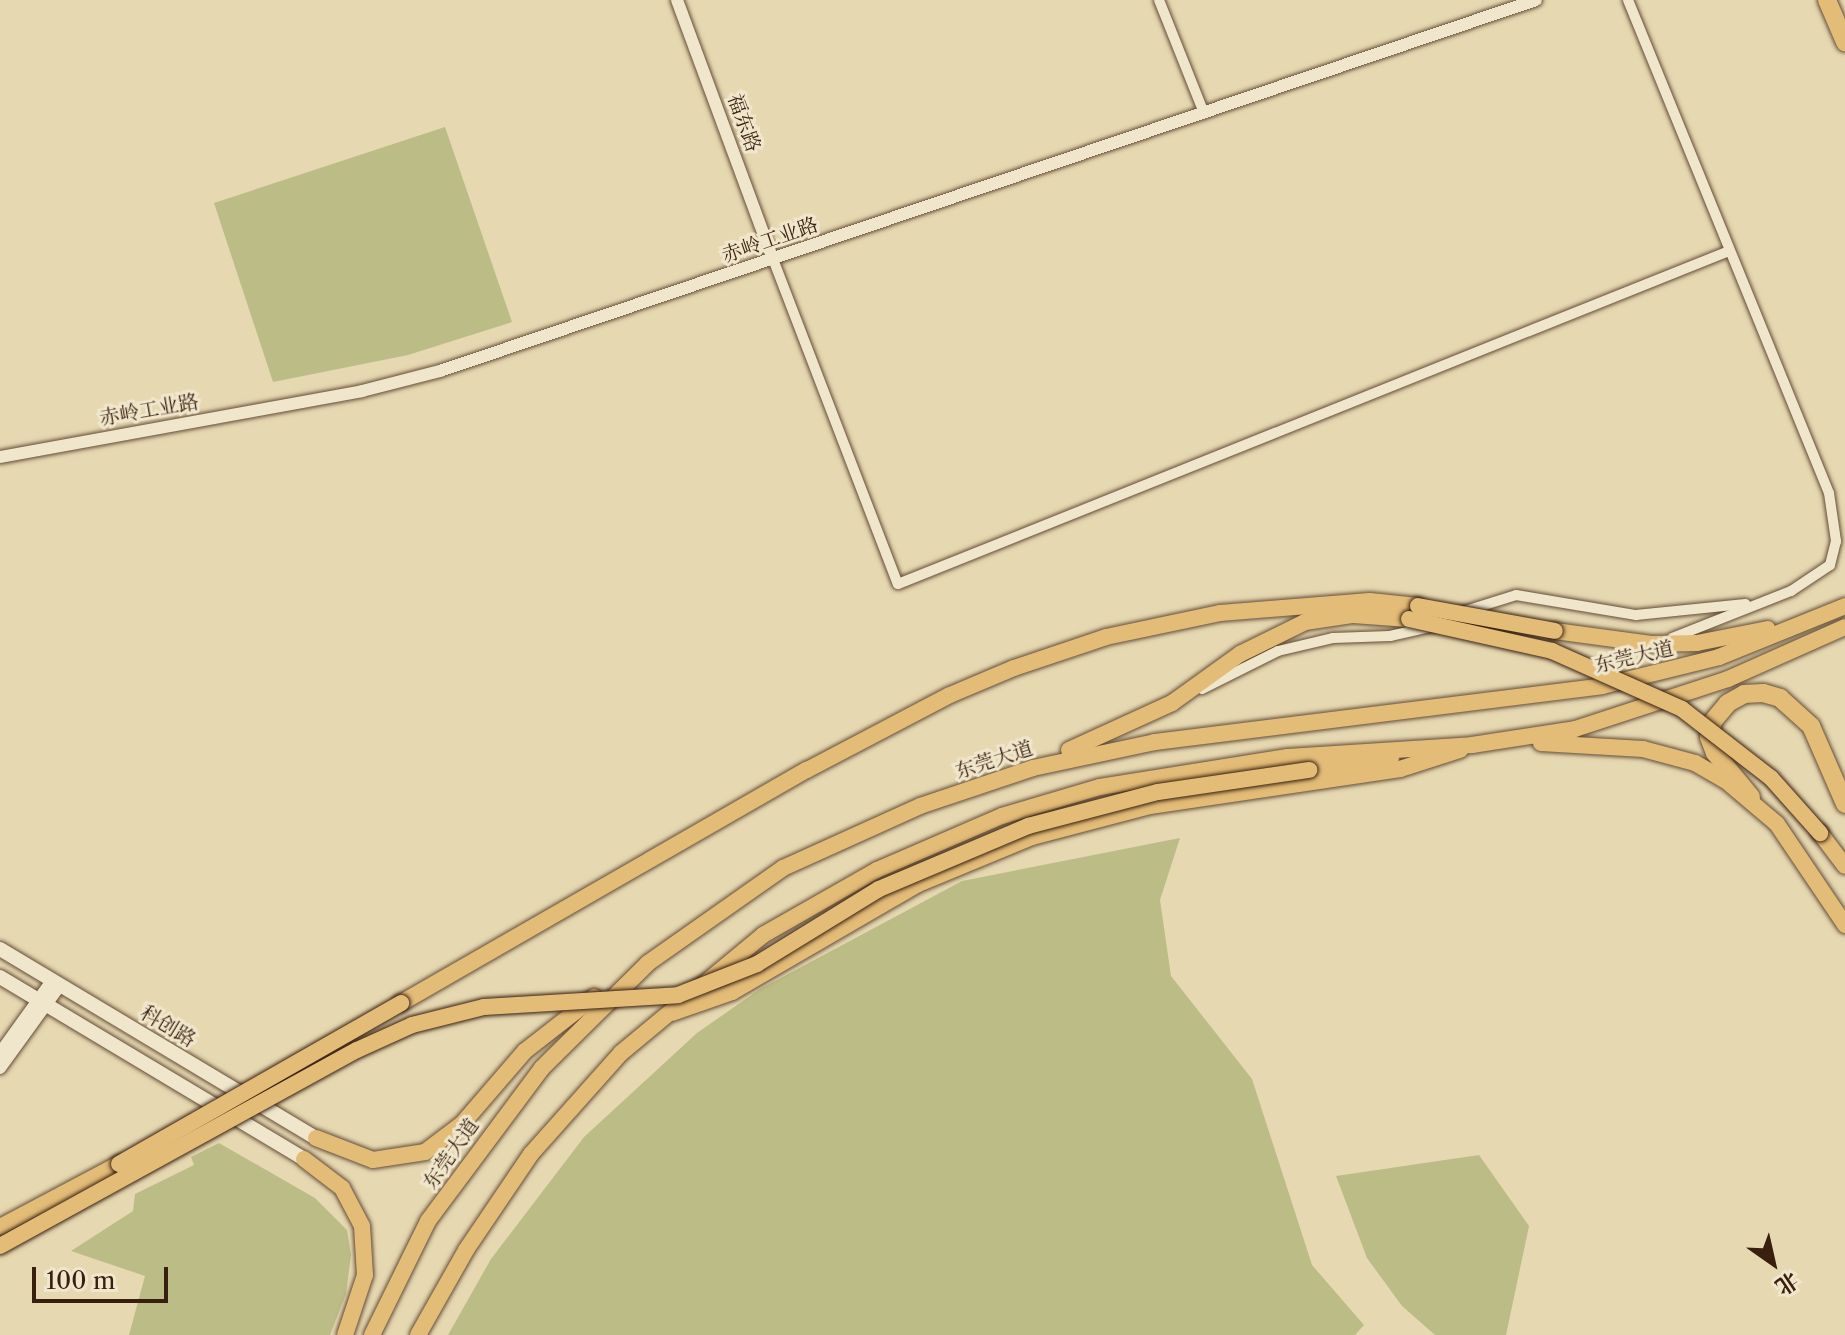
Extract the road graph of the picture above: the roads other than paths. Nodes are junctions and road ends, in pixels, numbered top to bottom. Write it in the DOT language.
graph roads {
  1 [pos="677,0"];
  2 [pos="1159,0"];
  3 [pos="1536,0"];
  4 [pos="1628,0"];
  5 [pos="1827,0"];
  6 [pos="1845,42"];
  7 [pos="1204,113"];
  8 [pos="1729,251"];
  9 [pos="773,259"];
  10 [pos="0,457"];
  11 [pos="1766,600"];
  12 [pos="1844,606"];
  13 [pos="1281,607"];
  14 [pos="1413,612"];
  15 [pos="1353,615"];
  16 [pos="1845,627"];
  17 [pos="1845,638"];
  18 [pos="1651,644"];
  19 [pos="1728,679"];
  20 [pos="1172,703"];
  21 [pos="1491,743"];
  22 [pos="1472,745"];
  23 [pos="992,780"];
  24 [pos="1751,797"];
  25 [pos="1845,804"];
  26 [pos="1845,866"];
  27 [pos="1845,925"];
  28 [pos="0,949"];
  29 [pos="643,968"];
  30 [pos="0,977"];
  31 [pos="56,983"];
  32 [pos="43,1003"];
  33 [pos="659,1017"];
  34 [pos="0,1053"];
  35 [pos="0,1068"];
  36 [pos="316,1138"];
  37 [pos="304,1159"];
  38 [pos="0,1227"];
  39 [pos="0,1246"];
  40 [pos="345,1335"];
  41 [pos="372,1335"];
  42 [pos="418,1335"];
  1 -- 9 [label="street, 福东路"];
  2 -- 7 [label="street"];
  3 -- 7 [label="street, 赤岭工业路"];
  4 -- 8 [label="street"];
  5 -- 6 [label="highway"];
  7 -- 9 [label="street, 赤岭工业路"];
  8 -- 9 [label="street"];
  8 -- 11 [label="street"];
  9 -- 10 [label="street, 赤岭工业路"];
  11 -- 18 [label="street"];
  11 -- 20 [label="street"];
  12 -- 18 [label="highway"];
  12 -- 23 [label="highway, 东莞大道"];
  13 -- 14 [label="highway"];
  13 -- 15 [label="highway"];
  13 -- 38 [label="highway, bridge"];
  14 -- 15 [label="highway"];
  14 -- 18 [label="highway, bridge"];
  14 -- 26 [label="highway, bridge"];
  15 -- 20 [label="highway"];
  16 -- 19 [label="highway"];
  17 -- 19 [label="highway"];
  19 -- 21 [label="highway"];
  20 -- 23 [label="highway"];
  21 -- 22 [label="highway"];
  21 -- 24 [label="highway"];
  22 -- 33 [label="highway"];
  22 -- 33 [label="highway"];
  22 -- 39 [label="highway, bridge"];
  23 -- 29 [label="highway, 东莞大道"];
  24 -- 25 [label="highway"];
  24 -- 27 [label="highway"];
  28 -- 31 [label="main road, 科创路"];
  29 -- 36 [label="highway"];
  29 -- 41 [label="highway, 东莞大道"];
  30 -- 32 [label="main road"];
  31 -- 32 [label="street"];
  31 -- 36 [label="main road, 科创路"];
  32 -- 34 [label="street"];
  32 -- 35 [label="street"];
  32 -- 37 [label="main road"];
  33 -- 42 [label="highway"];
  37 -- 40 [label="highway"];
}
